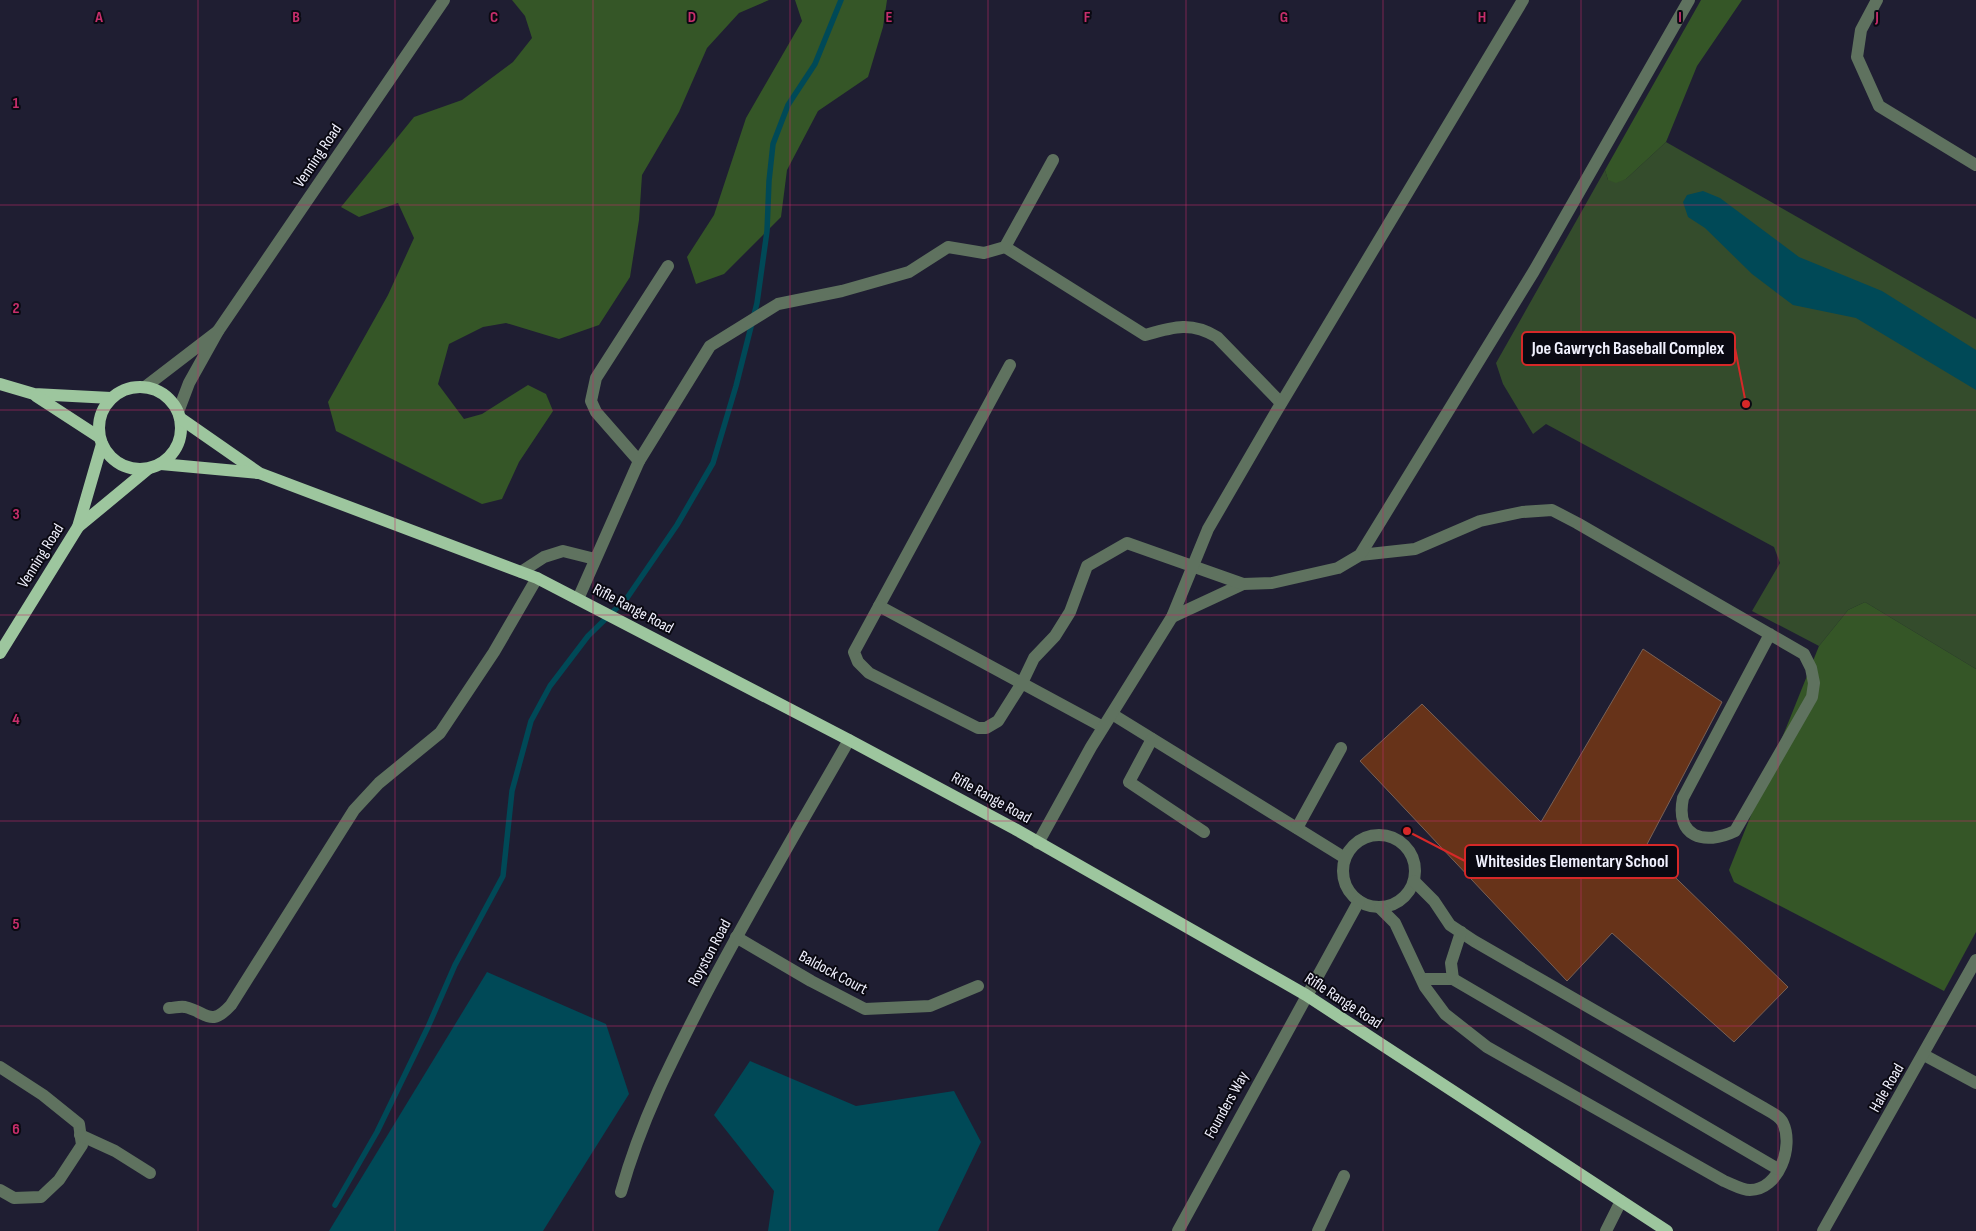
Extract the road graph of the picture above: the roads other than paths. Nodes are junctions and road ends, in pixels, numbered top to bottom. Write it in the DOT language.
graph roads {
  1 [pos="444,0"];
  2 [pos="1523,0"];
  3 [pos="1689,0"];
  4 [pos="1877,0"];
  5 [pos="1053,160"];
  6 [pos="1976,165"];
  7 [pos="1006,247"];
  8 [pos="668,266"];
  9 [pos="218,331"];
  10 [pos="1010,365"];
  11 [pos="0,384"];
  12 [pos="145,387"];
  13 [pos="34,394"];
  14 [pos="111,398"];
  15 [pos="1281,403"];
  16 [pos="179,415"];
  17 [pos="100,440"];
  18 [pos="639,461"];
  19 [pos="161,464"];
  20 [pos="148,469"];
  21 [pos="259,473"];
  22 [pos="78,527"];
  23 [pos="1360,555"];
  24 [pos="595,558"];
  25 [pos="1191,567"];
  26 [pos="521,572"];
  27 [pos="537,578"];
  28 [pos="1244,584"];
  29 [pos="578,599"];
  30 [pos="879,606"];
  31 [pos="1172,617"];
  32 [pos="1770,634"];
  33 [pos="0,653"];
  34 [pos="1022,683"];
  35 [pos="1112,714"];
  36 [pos="1104,727"];
  37 [pos="1152,739"];
  38 [pos="849,740"];
  39 [pos="1341,748"];
  40 [pos="1297,828"];
  41 [pos="1204,832"];
  42 [pos="1038,843"];
  43 [pos="1345,858"];
  44 [pos="1414,881"];
  45 [pos="1359,901"];
  46 [pos="1380,908"];
  47 [pos="1460,932"];
  48 [pos="736,937"];
  49 [pos="1976,960"];
  50 [pos="1422,979"];
  51 [pos="1453,979"];
  52 [pos="978,986"];
  53 [pos="1306,995"];
  54 [pos="169,1008"];
  55 [pos="1924,1055"];
  56 [pos="0,1067"];
  57 [pos="1976,1083"];
  58 [pos="80,1135"];
  59 [pos="1778,1169"];
  60 [pos="150,1173"];
  61 [pos="1344,1176"];
  62 [pos="0,1190"];
  63 [pos="621,1192"];
  64 [pos="1621,1201"];
  65 [pos="1178,1231"];
  66 [pos="1318,1231"];
  67 [pos="1606,1231"];
  68 [pos="1667,1231"];
  69 [pos="1824,1231"];
  1 -- 9 [label="street, Venning Road"];
  2 -- 15 [label="street"];
  3 -- 23 [label="street"];
  4 -- 6 [label="street"];
  5 -- 7 [label="street"];
  7 -- 15 [label="street"];
  7 -- 18 [label="street"];
  8 -- 18 [label="street"];
  9 -- 12 [label="street, Venning Road"];
  9 -- 16 [label="street, Venning Road"];
  10 -- 30 [label="street"];
  11 -- 13 [label="main road"];
  12 -- 14 [label="main road"];
  12 -- 16 [label="main road"];
  13 -- 14 [label="main road"];
  13 -- 17 [label="main road"];
  14 -- 17 [label="main road"];
  15 -- 25 [label="street"];
  16 -- 19 [label="main road"];
  16 -- 21 [label="main road, Rifle Range Road"];
  17 -- 20 [label="main road"];
  17 -- 22 [label="main road, Venning Road"];
  18 -- 24 [label="street"];
  19 -- 20 [label="main road"];
  19 -- 21 [label="main road, Rifle Range Road"];
  20 -- 22 [label="main road, Venning Road"];
  21 -- 26 [label="main road, Rifle Range Road"];
  22 -- 33 [label="main road, Venning Road"];
  23 -- 28 [label="street"];
  23 -- 32 [label="street"];
  24 -- 26 [label="street"];
  24 -- 29 [label="street"];
  25 -- 28 [label="street"];
  25 -- 31 [label="street"];
  25 -- 34 [label="street"];
  26 -- 27 [label="main road, Rifle Range Road"];
  27 -- 29 [label="main road, Rifle Range Road"];
  27 -- 54 [label="street"];
  28 -- 31 [label="street"];
  29 -- 38 [label="main road, Rifle Range Road"];
  30 -- 34 [label="street"];
  30 -- 34 [label="street"];
  31 -- 35 [label="street"];
  32 -- 32 [label="street"];
  34 -- 36 [label="street"];
  35 -- 36 [label="street"];
  35 -- 37 [label="street"];
  36 -- 42 [label="street"];
  37 -- 40 [label="street"];
  37 -- 41 [label="street"];
  38 -- 42 [label="main road, Rifle Range Road"];
  38 -- 48 [label="street, Royston Road"];
  39 -- 40 [label="street"];
  40 -- 43 [label="street"];
  42 -- 53 [label="main road, Rifle Range Road"];
  43 -- 44 [label="street"];
  43 -- 45 [label="street"];
  44 -- 46 [label="street"];
  44 -- 47 [label="street"];
  45 -- 46 [label="street"];
  45 -- 53 [label="street, Founders Way"];
  46 -- 50 [label="street"];
  47 -- 51 [label="street"];
  47 -- 59 [label="street"];
  48 -- 52 [label="street, Baldock Court"];
  48 -- 63 [label="street, Royston Road"];
  49 -- 55 [label="street, Hale Road"];
  50 -- 51 [label="street"];
  50 -- 59 [label="street"];
  51 -- 59 [label="street"];
  53 -- 64 [label="main road, Rifle Range Road"];
  53 -- 65 [label="street, Founders Way"];
  55 -- 57 [label="street"];
  55 -- 69 [label="street, Hale Road"];
  56 -- 58 [label="street"];
  58 -- 60 [label="street"];
  58 -- 62 [label="street"];
  61 -- 66 [label="street"];
  64 -- 67 [label="street"];
  64 -- 68 [label="main road, Rifle Range Road"];
}
